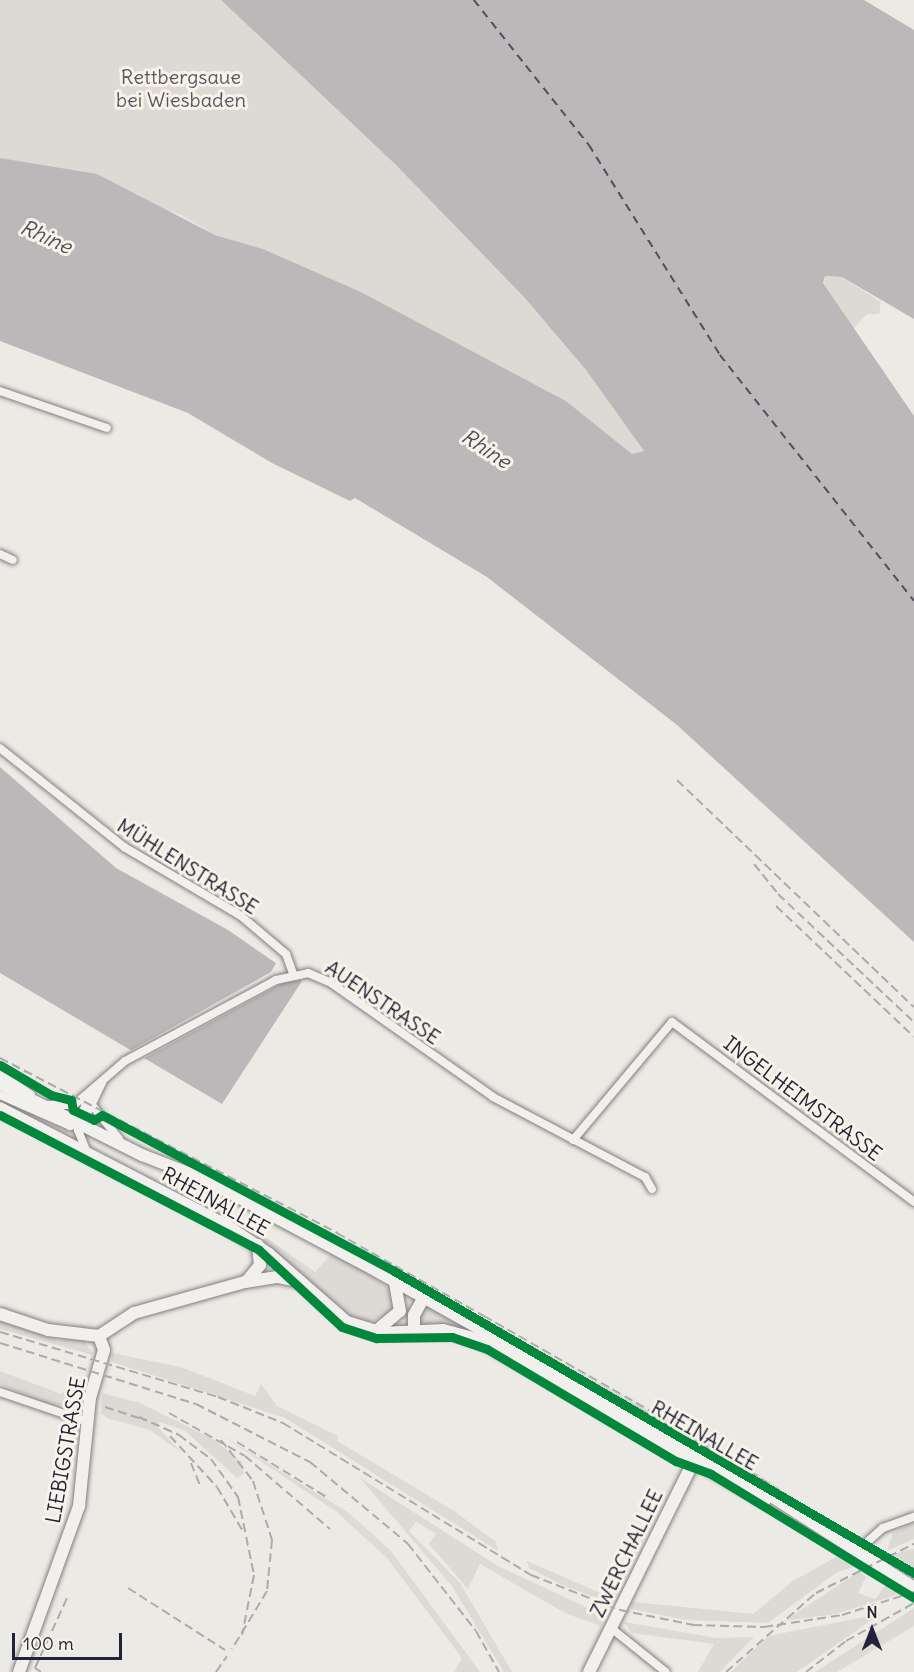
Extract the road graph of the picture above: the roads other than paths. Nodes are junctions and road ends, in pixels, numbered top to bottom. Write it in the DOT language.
graph roads {
  1 [pos="0,391"];
  2 [pos="107,428"];
  3 [pos="0,554"];
  4 [pos="13,560"];
  5 [pos="0,748"];
  6 [pos="293,973"];
  7 [pos="0,1074"];
  8 [pos="106,1075"];
  9 [pos="0,1083"];
  10 [pos="91,1090"];
  11 [pos="0,1095"];
  12 [pos="42,1105"];
  13 [pos="92,1105"];
  14 [pos="0,1108"];
  15 [pos="78,1123"];
  16 [pos="573,1140"];
  17 [pos="133,1151"];
  18 [pos="91,1156"];
  19 [pos="652,1189"];
  20 [pos="914,1202"];
  21 [pos="258,1245"];
  22 [pos="394,1281"];
  23 [pos="245,1282"];
  24 [pos="304,1283"];
  25 [pos="424,1297"];
  26 [pos="0,1314"];
  27 [pos="414,1331"];
  28 [pos="372,1332"];
  29 [pos="99,1336"];
  30 [pos="0,1392"];
  31 [pos="88,1422"];
  32 [pos="675,1449"];
  33 [pos="697,1455"];
  34 [pos="685,1479"];
  35 [pos="914,1517"];
  36 [pos="853,1550"];
  37 [pos="914,1588"];
  38 [pos="611,1628"];
  39 [pos="19,1672"];
  40 [pos="588,1672"];
  41 [pos="666,1672"];
  1 -- 2 [label="street"];
  3 -- 4 [label="street"];
  5 -- 6 [label="street, MÜHLENSTRASSE"];
  6 -- 8 [label="street, AUENSTRASSE"];
  6 -- 16 [label="street, AUENSTRASSE"];
  7 -- 12 [label="street, RHEINALLEE"];
  8 -- 10 [label="street, AUENSTRASSE"];
  8 -- 13 [label="street"];
  9 -- 12 [label="main road, RHEINALLEE"];
  10 -- 12 [label="street, AUENSTRASSE"];
  10 -- 15 [label="street, AUENSTRASSE"];
  11 -- 15 [label="street"];
  12 -- 15 [label="main road, RHEINALLEE"];
  13 -- 15 [label="street"];
  13 -- 17 [label="street"];
  14 -- 18 [label="main road, RHEINALLEE"];
  15 -- 17 [label="main road, RHEINALLEE"];
  15 -- 18 [label="street"];
  16 -- 19 [label="street, AUENSTRASSE"];
  16 -- 20 [label="street, INGELHEIMSTRASSE"];
  17 -- 22 [label="main road, RHEINALLEE"];
  18 -- 21 [label="main road, RHEINALLEE"];
  21 -- 23 [label="main road"];
  21 -- 24 [label="main road, RHEINALLEE"];
  22 -- 25 [label="main road, RHEINALLEE"];
  22 -- 28 [label="main road"];
  23 -- 24 [label="main road"];
  23 -- 29 [label="main road"];
  24 -- 28 [label="main road, RHEINALLEE"];
  25 -- 27 [label="main road"];
  25 -- 33 [label="main road, RHEINALLEE"];
  26 -- 29 [label="main road"];
  27 -- 28 [label="main road, RHEINALLEE"];
  27 -- 32 [label="main road, RHEINALLEE"];
  29 -- 31 [label="main road, LIEBIGSTRASSE"];
  30 -- 31 [label="street"];
  31 -- 39 [label="main road, LIEBIGSTRASSE"];
  32 -- 33 [label="main road, RHEINALLEE"];
  32 -- 34 [label="main road"];
  33 -- 34 [label="main road, ZWERCHALLEE"];
  33 -- 36 [label="main road, RHEINALLEE"];
  34 -- 38 [label="main road, ZWERCHALLEE"];
  35 -- 36 [label="street"];
  36 -- 37 [label="main road, RHEINALLEE"];
  38 -- 40 [label="main road, ZWERCHALLEE"];
  38 -- 41 [label="street"];
}
